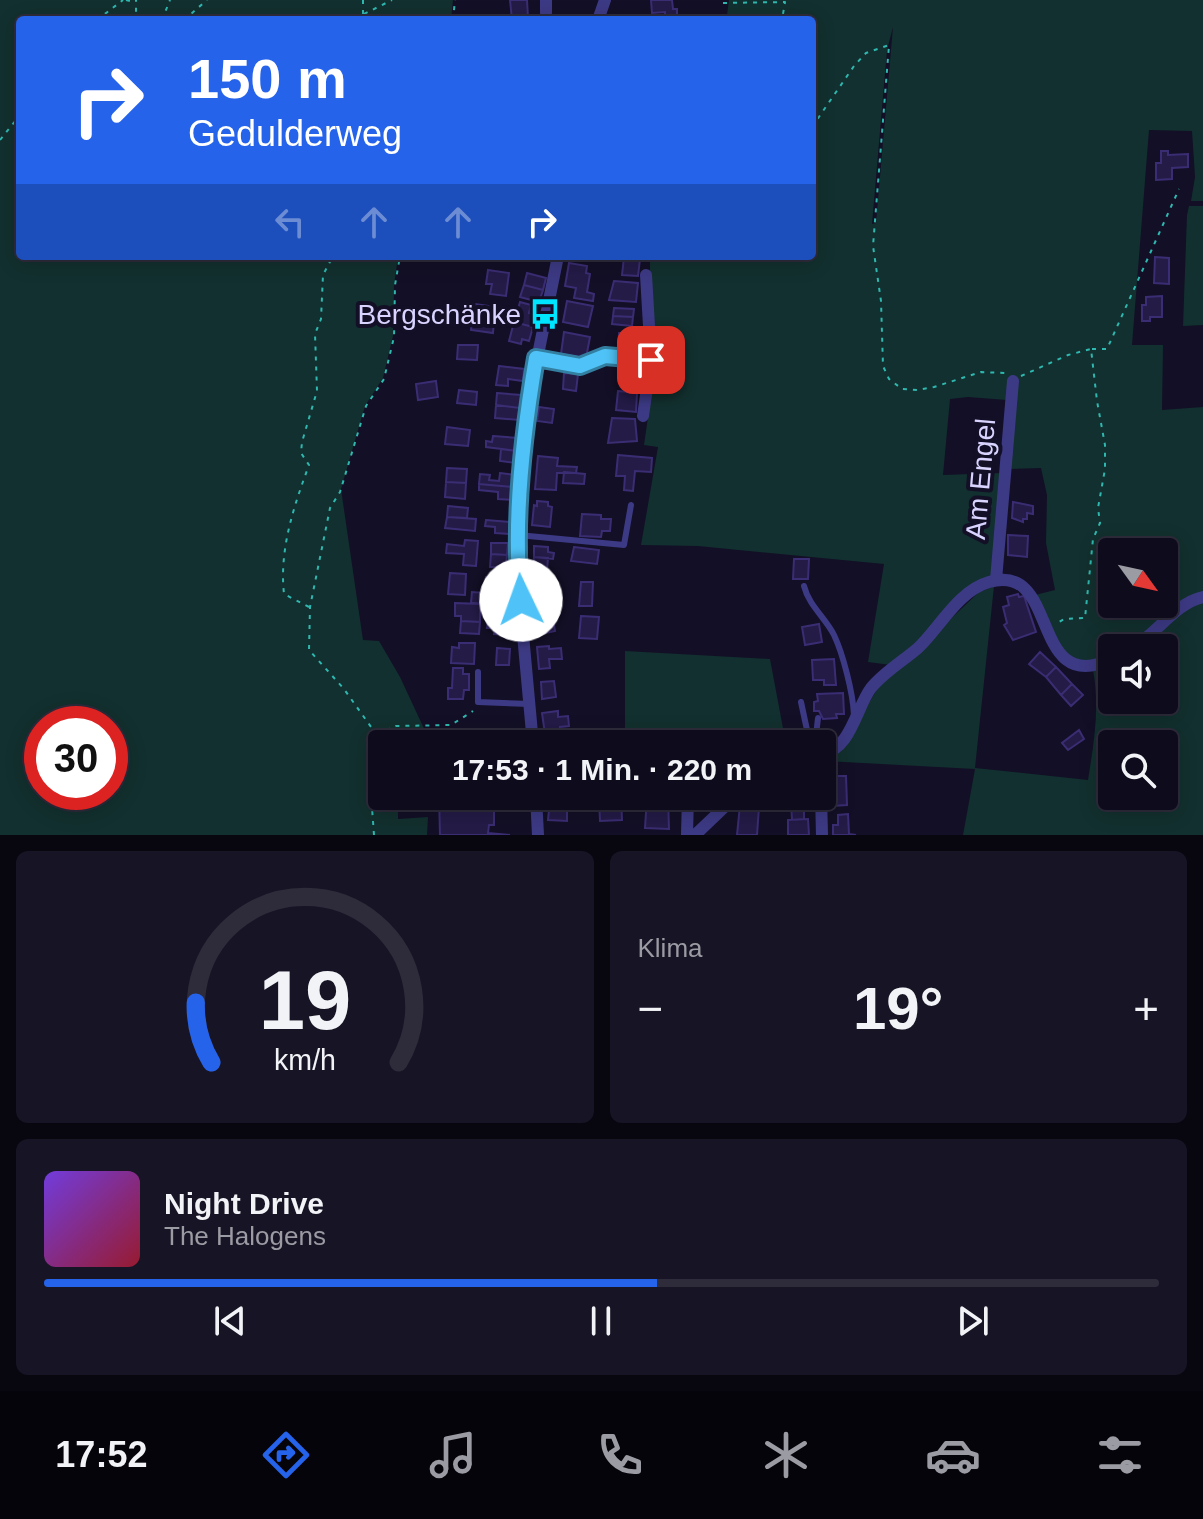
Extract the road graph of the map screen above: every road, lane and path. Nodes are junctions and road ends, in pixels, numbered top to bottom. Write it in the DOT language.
graph roads {
  1 [pos="125,0"];
  2 [pos="207,0"];
  3 [pos="363,0"];
  4 [pos="392,0"];
  5 [pos="136,1"];
  6 [pos="785,1"];
  7 [pos="723,3"];
  8 [pos="364,14"];
  9 [pos="103,16"];
  10 [pos="189,16"];
  11 [pos="16,120"];
  12 [pos="816,121"];
  13 [pos="0,140"];
  14 [pos="1179,189"];
  15 [pos="331,260"];
  16 [pos="399,260"];
  17 [pos="557,260"];
  18 [pos="646,275"];
  19 [pos="1091,349"];
  20 [pos="536,358"];
  21 [pos="651,360"];
  22 [pos="1013,378"];
  23 [pos="643,416"];
  24 [pos="631,505"];
  25 [pos="518,535"];
  26 [pos="996,580"];
  27 [pos="804,586"];
  28 [pos="1203,597"];
  29 [pos="310,607"];
  30 [pos="1047,629"];
  31 [pos="1153,634"];
  32 [pos="1098,664"];
  33 [pos="478,672"];
  34 [pos="478,702"];
  35 [pos="801,702"];
  36 [pos="530,704"];
  37 [pos="818,718"];
  38 [pos="854,720"];
  39 [pos="373,730"];
  40 [pos="386,730"];
  41 [pos="532,730"];
  42 [pos="808,730"];
  43 [pos="815,730"];
  44 [pos="836,748"];
  45 [pos="372,810"];
  46 [pos="537,810"];
  47 [pos="688,810"];
  48 [pos="721,810"];
  49 [pos="821,810"];
  50 [pos="374,835"];
  51 [pos="538,835"];
  52 [pos="687,835"];
  53 [pos="695,835"];
  54 [pos="822,835"];
  1 -- 5 [label="path"];
  1 -- 9 [label="path"];
  2 -- 10 [label="path"];
  3 -- 8 [label="path"];
  4 -- 8 [label="path"];
  6 -- 7 [label="path"];
  11 -- 13 [label="path"];
  12 -- 22 [label="path"];
  14 -- 19 [label="path"];
  15 -- 29 [label="path"];
  16 -- 29 [label="path"];
  17 -- 20 [label="street"];
  18 -- 21 [label="street"];
  19 -- 22 [label="path"];
  19 -- 30 [label="path"];
  20 -- 21 [label="street"];
  20 -- 25 [label="street"];
  21 -- 23 [label="street"];
  22 -- 26 [label="street, Am Engel"];
  24 -- 25 [label="lane"];
  25 -- 36 [label="street"];
  26 -- 30 [label="street"];
  26 -- 38 [label="street"];
  27 -- 38 [label="lane"];
  28 -- 31 [label="street"];
  29 -- 39 [label="path"];
  30 -- 32 [label="street"];
  33 -- 34 [label="lane"];
  34 -- 36 [label="lane"];
  34 -- 40 [label="path"];
  35 -- 42 [label="lane"];
  36 -- 41 [label="street"];
  37 -- 43 [label="lane"];
  38 -- 44 [label="street"];
  45 -- 50 [label="path"];
  46 -- 51 [label="street"];
  47 -- 52 [label="street"];
  48 -- 53 [label="street"];
  49 -- 54 [label="street"];
}
